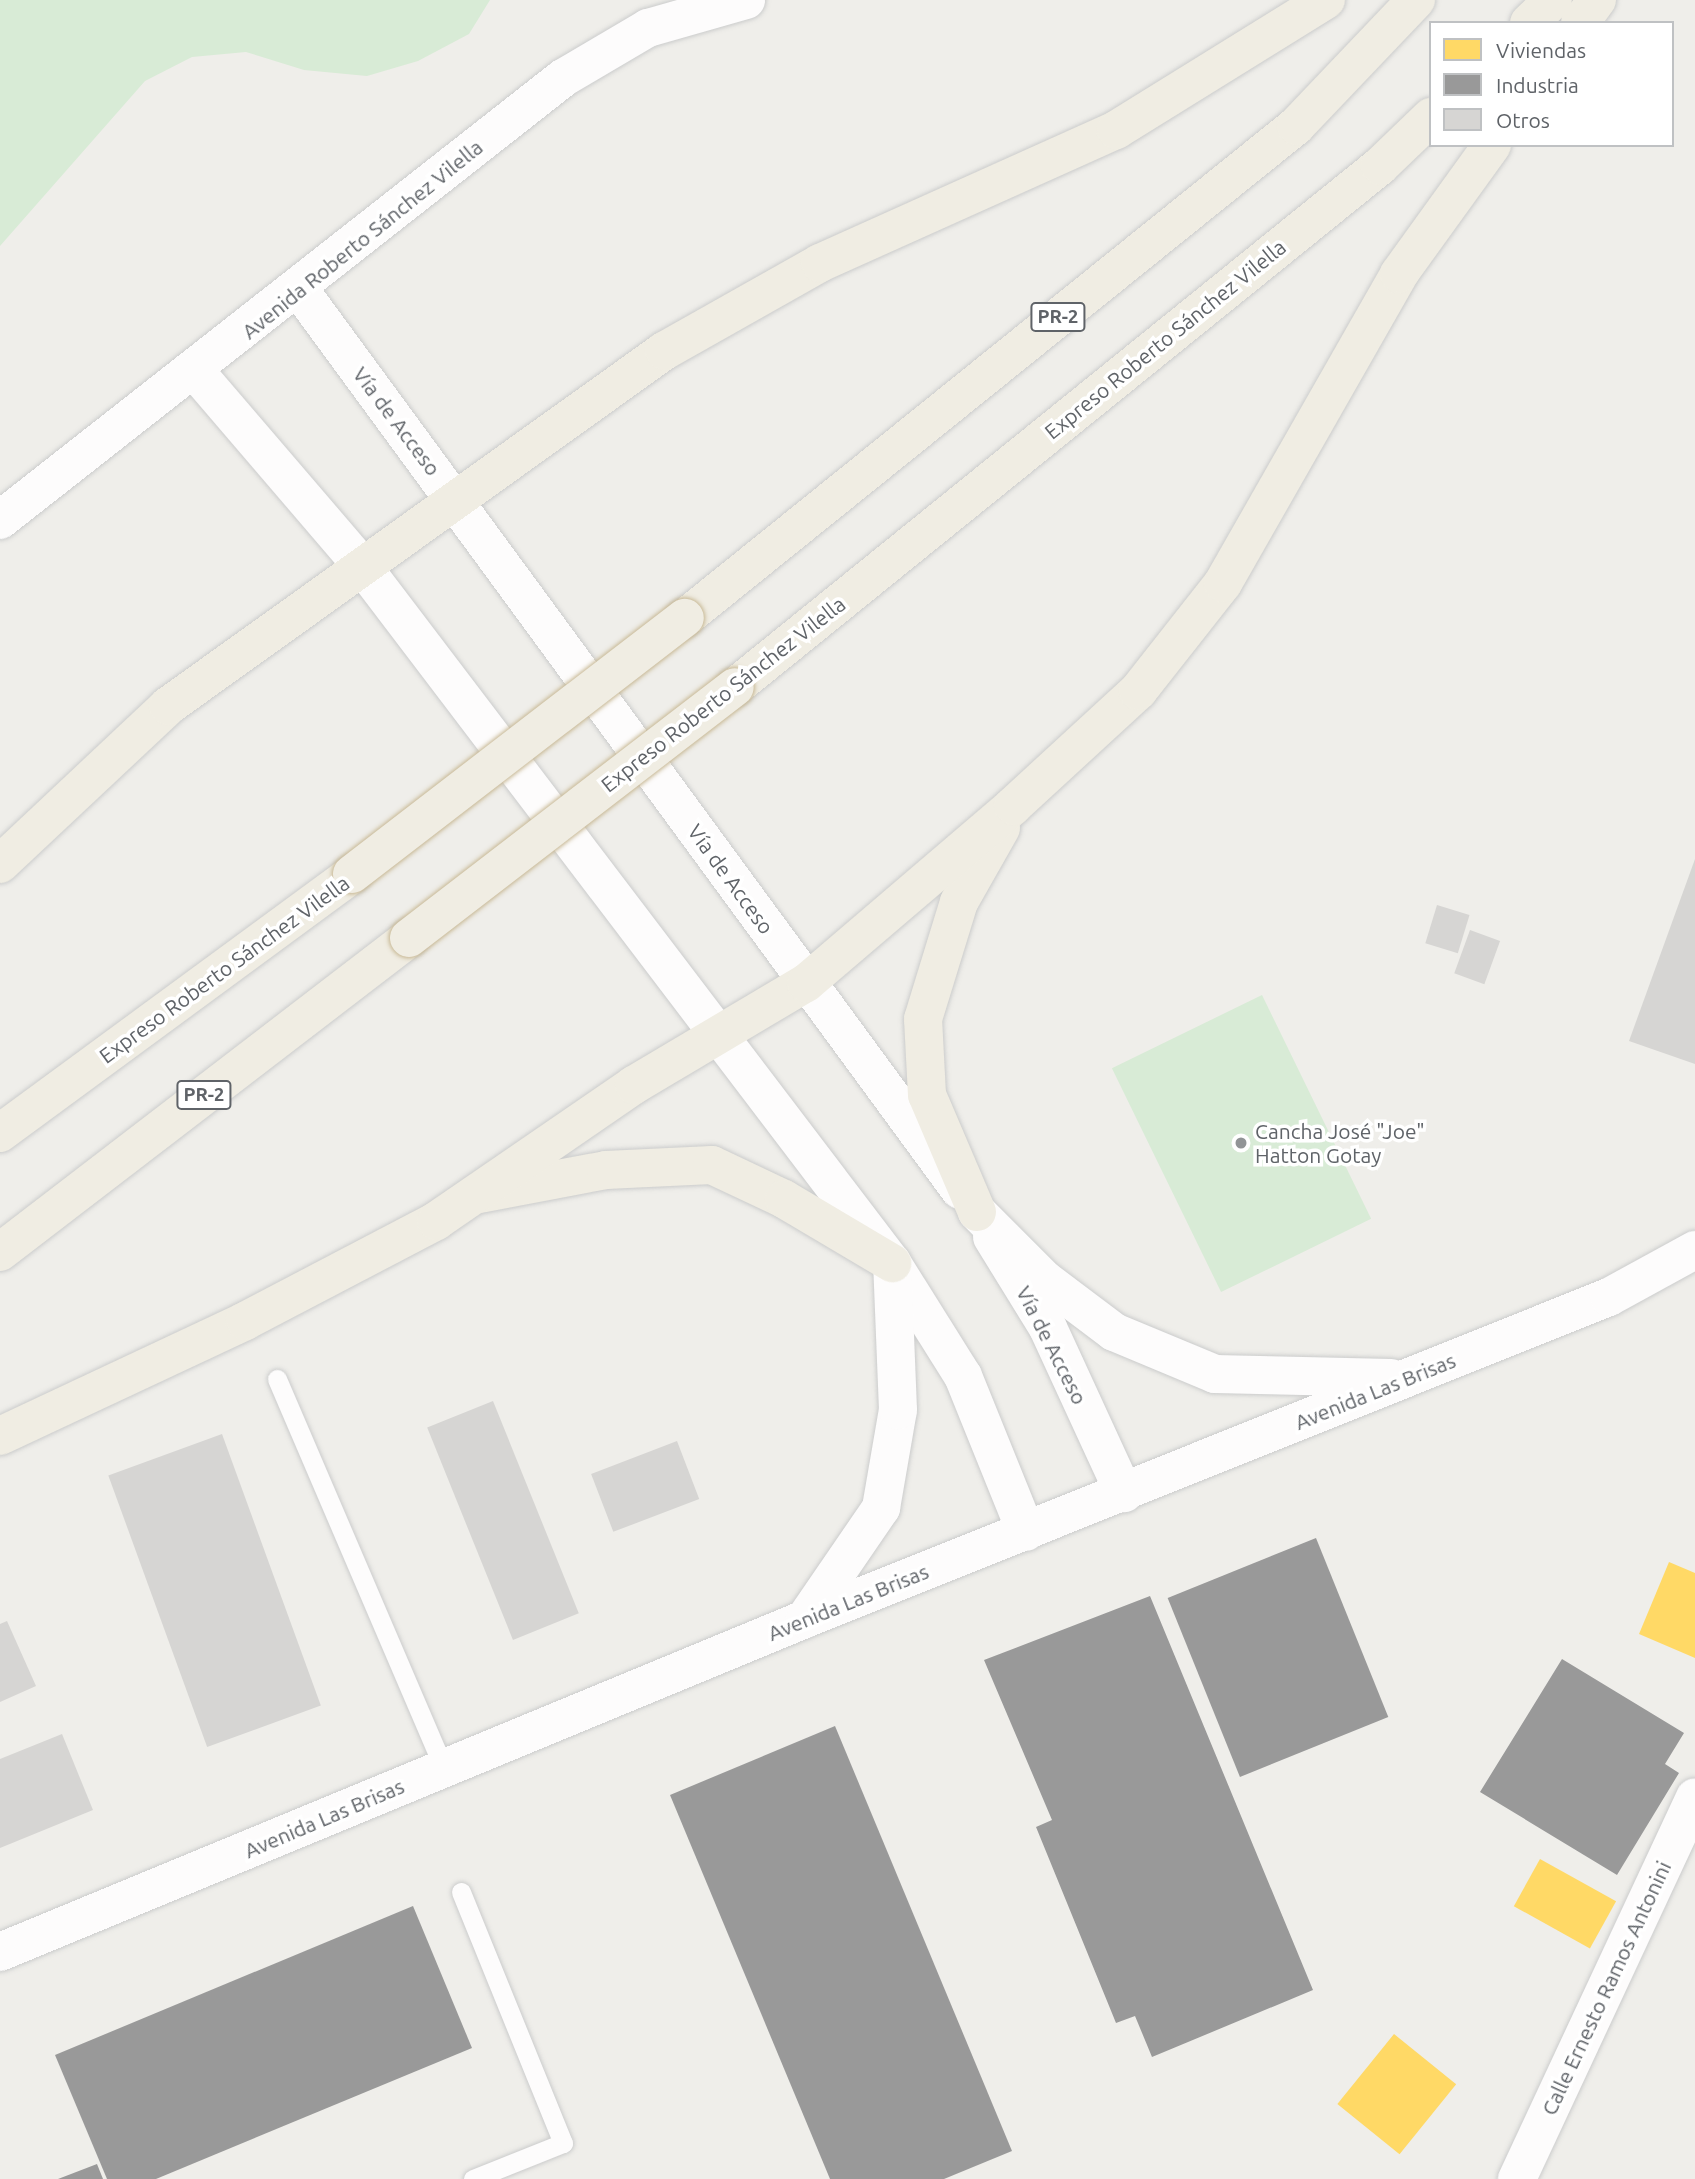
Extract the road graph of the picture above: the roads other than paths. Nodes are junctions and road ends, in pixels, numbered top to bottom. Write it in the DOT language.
graph roads {
  1 [pos="746,0"];
  2 [pos="1326,0"];
  3 [pos="1416,0"];
  4 [pos="1553,0"];
  5 [pos="1597,0"];
  6 [pos="1532,21"];
  7 [pos="1581,21"];
  8 [pos="1429,119"];
  9 [pos="1491,147"];
  10 [pos="299,289"];
  11 [pos="197,372"];
  12 [pos="454,497"];
  13 [pos="0,520"];
  14 [pos="363,567"];
  15 [pos="1013,806"];
  16 [pos="0,864"];
  17 [pos="806,983"];
  18 [pos="722,1032"];
  19 [pos="0,1133"];
  20 [pos="474,1195"];
  21 [pos="976,1212"];
  22 [pos="1695,1250"];
  23 [pos="0,1252"];
  24 [pos="892,1264"];
  25 [pos="1407,1378"];
  26 [pos="277,1379"];
  27 [pos="0,1436"];
  28 [pos="1124,1493"];
  29 [pos="1026,1532"];
  30 [pos="805,1619"];
  31 [pos="444,1768"];
  32 [pos="1695,1798"];
  33 [pos="461,1892"];
  34 [pos="0,1952"];
  35 [pos="473,2179"];
  36 [pos="1517,2179"];
  1 -- 10 [label="street, Avenida Roberto Sánchez Vilella"];
  2 -- 12 [label="highway"];
  3 -- 19 [label="highway, Expreso Roberto Sánchez Vilella / PR-2, bridge"];
  4 -- 6 [label="highway"];
  5 -- 7 [label="highway"];
  8 -- 23 [label="highway, Expreso Roberto Sánchez Vilella / PR-2, bridge"];
  9 -- 15 [label="highway"];
  10 -- 11 [label="street, Avenida Roberto Sánchez Vilella"];
  10 -- 12 [label="street, Vía de Acceso"];
  11 -- 13 [label="street, Avenida Roberto Sánchez Vilella"];
  11 -- 14 [label="street"];
  12 -- 14 [label="highway"];
  12 -- 17 [label="street, Vía de Acceso"];
  14 -- 16 [label="highway"];
  14 -- 18 [label="street"];
  15 -- 17 [label="highway"];
  15 -- 21 [label="highway"];
  17 -- 18 [label="highway"];
  17 -- 21 [label="street, Vía de Acceso"];
  18 -- 20 [label="highway"];
  18 -- 24 [label="street"];
  20 -- 24 [label="highway"];
  20 -- 27 [label="highway"];
  21 -- 25 [label="street"];
  21 -- 28 [label="street, Vía de Acceso"];
  22 -- 25 [label="street, Avenida Las Brisas"];
  24 -- 29 [label="street"];
  24 -- 30 [label="street"];
  25 -- 28 [label="street, Avenida Las Brisas"];
  26 -- 31 [label="lane"];
  28 -- 29 [label="street, Avenida Las Brisas"];
  29 -- 30 [label="street, Avenida Las Brisas"];
  30 -- 31 [label="street, Avenida Las Brisas"];
  31 -- 34 [label="street, Avenida Las Brisas"];
  32 -- 36 [label="street, Calle Ernesto Ramos Antonini"];
  33 -- 35 [label="lane"];
}
